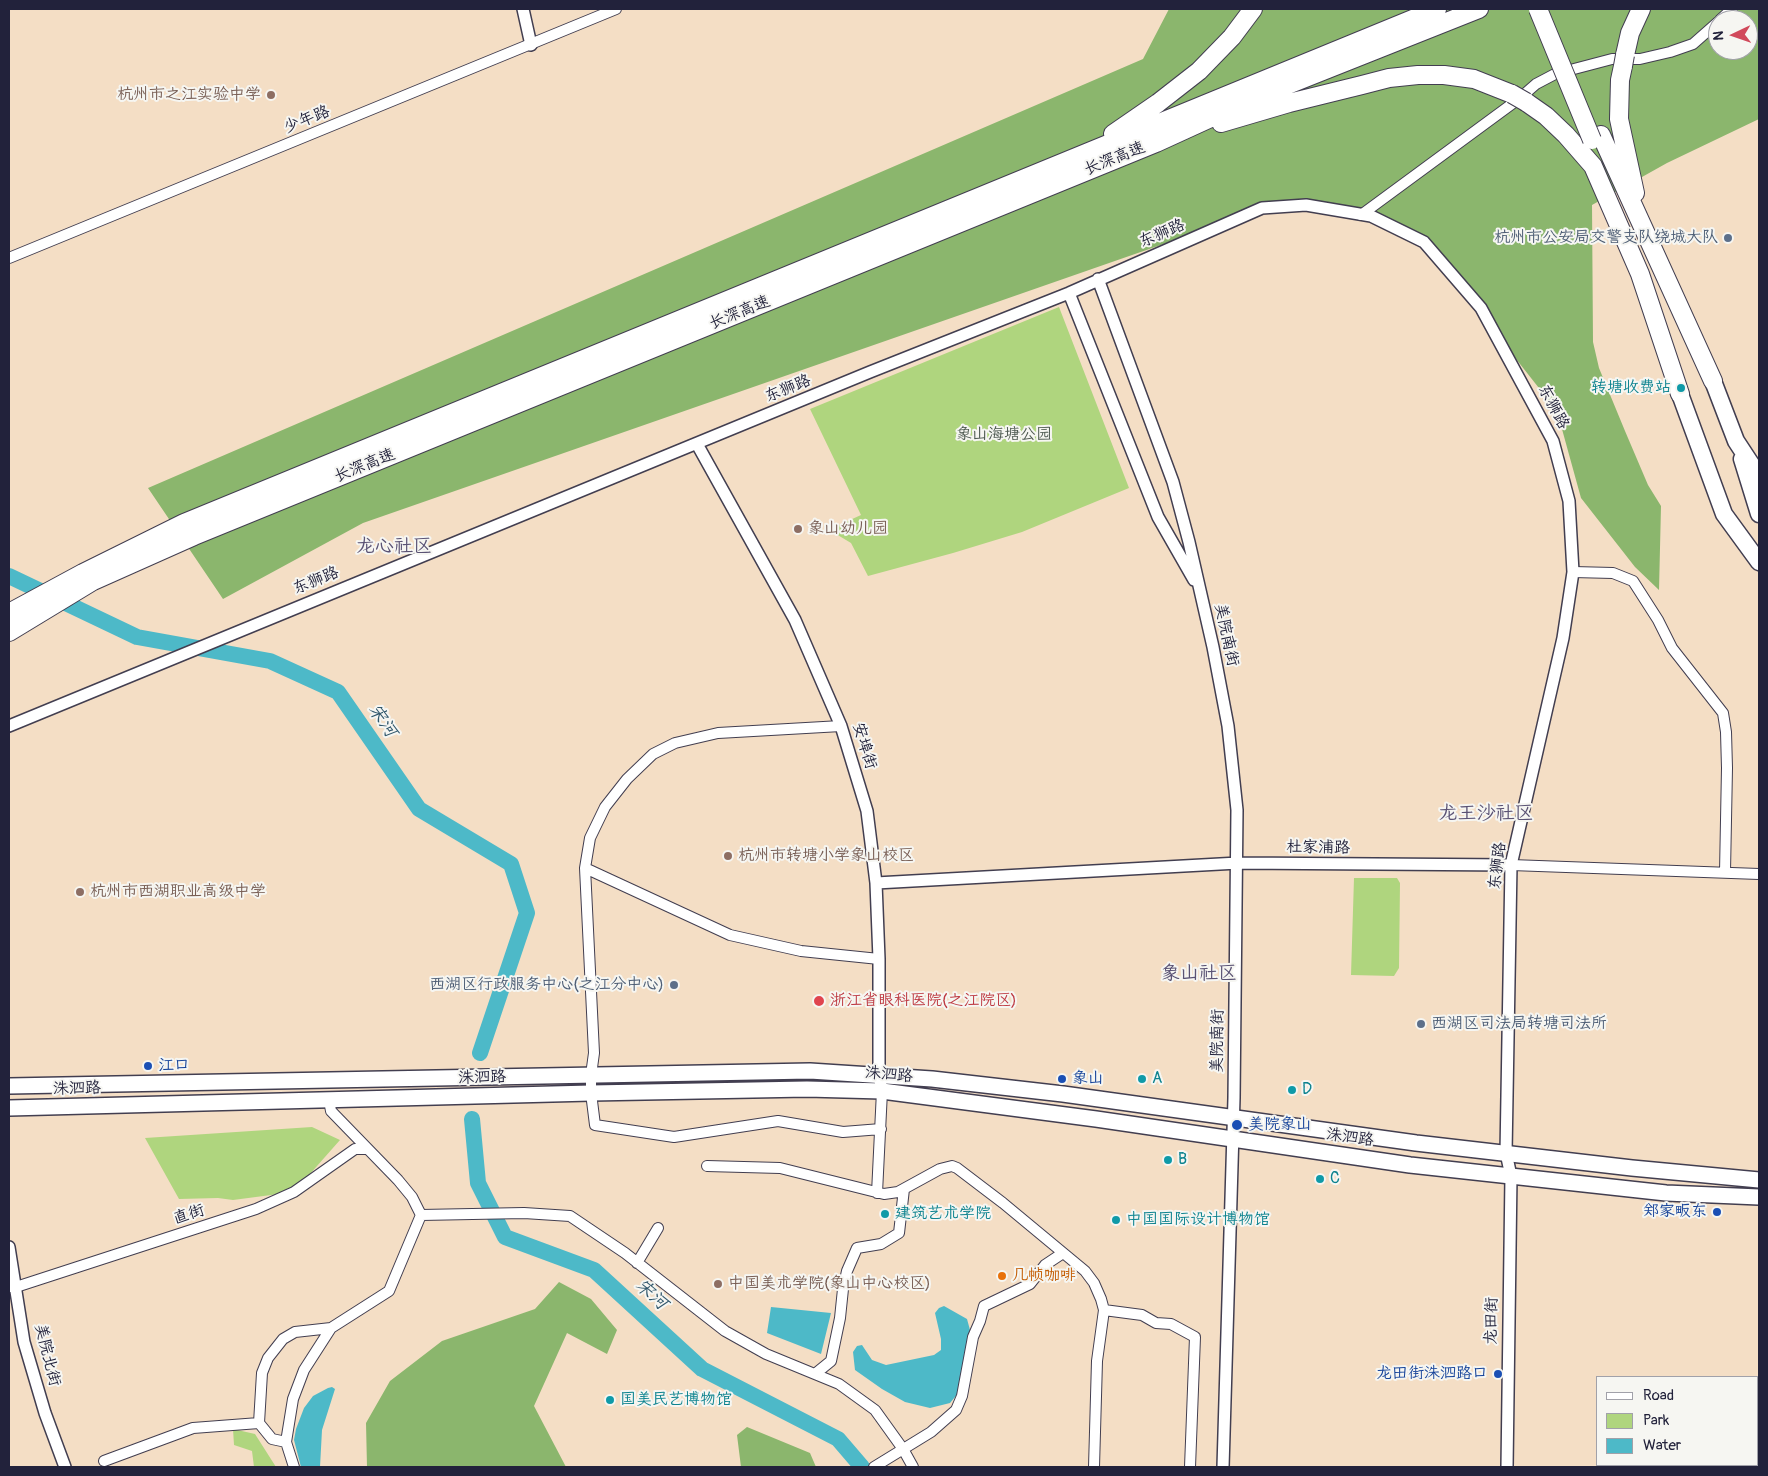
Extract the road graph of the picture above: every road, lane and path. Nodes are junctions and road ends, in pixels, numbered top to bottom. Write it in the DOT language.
graph roads {
  1 [pos="523,9"];
  2 [pos="616,9"];
  3 [pos="1437,9"];
  4 [pos="1479,9"];
  5 [pos="1538,9"];
  6 [pos="1547,9"];
  7 [pos="1641,9"];
  8 [pos="1250,13"];
  9 [pos="1708,31"];
  10 [pos="531,45"];
  11 [pos="1596,138"];
  12 [pos="1156,143"];
  13 [pos="1083,154"];
  14 [pos="1361,215"];
  15 [pos="1645,234"];
  16 [pos="9,258"];
  17 [pos="1640,274"];
  18 [pos="1098,279"];
  19 [pos="1069,293"];
  20 [pos="1713,381"];
  21 [pos="1680,394"];
  22 [pos="1736,441"];
  23 [pos="697,444"];
  24 [pos="1759,476"];
  25 [pos="1759,514"];
  26 [pos="189,529"];
  27 [pos="1759,562"];
  28 [pos="1573,572"];
  29 [pos="1199,588"];
  30 [pos="9,613"];
  31 [pos="9,632"];
  32 [pos="9,726"];
  33 [pos="841,726"];
  34 [pos="1238,863"];
  35 [pos="1511,865"];
  36 [pos="585,868"];
  37 [pos="1725,872"];
  38 [pos="1759,874"];
  39 [pos="876,883"];
  40 [pos="879,959"];
  41 [pos="591,1074"];
  42 [pos="879,1075"];
  43 [pos="9,1086"];
  44 [pos="882,1091"];
  45 [pos="591,1093"];
  46 [pos="329,1100"];
  47 [pos="9,1108"];
  48 [pos="1233,1118"];
  49 [pos="881,1128"];
  50 [pos="1232,1139"];
  51 [pos="367,1150"];
  52 [pos="1506,1153"];
  53 [pos="707,1166"];
  54 [pos="1511,1176"];
  55 [pos="1759,1180"];
  56 [pos="904,1189"];
  57 [pos="877,1193"];
  58 [pos="1759,1197"];
  59 [pos="421,1215"];
  60 [pos="658,1228"];
  61 [pos="9,1247"];
  62 [pos="1063,1253"];
  63 [pos="637,1263"];
  64 [pos="12,1287"];
  65 [pos="1104,1310"];
  66 [pos="331,1328"];
  67 [pos="815,1374"];
  68 [pos="259,1423"];
  69 [pos="286,1442"];
  70 [pos="903,1449"];
  71 [pos="104,1461"];
  72 [pos="65,1467"];
  73 [pos="294,1467"];
  74 [pos="874,1467"];
  75 [pos="913,1467"];
  76 [pos="1094,1467"];
  77 [pos="1190,1467"];
  78 [pos="1224,1467"];
  79 [pos="1506,1467"];
  1 -- 10 [label="street"];
  2 -- 10 [label="street, 少年路"];
  3 -- 13 [label="highway, 长深高速"];
  4 -- 12 [label="highway, 长深高速"];
  5 -- 11 [label="highway, bridge"];
  6 -- 11 [label="highway"];
  7 -- 15 [label="highway"];
  8 -- 13 [label="highway"];
  9 -- 14 [label="street"];
  10 -- 16 [label="street, 少年路"];
  11 -- 15 [label="highway"];
  11 -- 17 [label="highway"];
  12 -- 17 [label="highway"];
  12 -- 26 [label="highway, 长深高速"];
  13 -- 26 [label="highway, 长深高速"];
  14 -- 18 [label="street, 东狮路"];
  14 -- 28 [label="street, 东狮路"];
  15 -- 20 [label="highway"];
  17 -- 21 [label="highway"];
  18 -- 19 [label="street, 东狮路"];
  18 -- 29 [label="street, 美院南街"];
  19 -- 23 [label="street, 东狮路"];
  19 -- 29 [label="street, 美院南街"];
  20 -- 22 [label="highway"];
  21 -- 27 [label="highway"];
  22 -- 24 [label="highway"];
  22 -- 25 [label="highway"];
  23 -- 32 [label="street, 东狮路"];
  23 -- 33 [label="street, 安埠街"];
  26 -- 30 [label="highway, 长深高速"];
  26 -- 31 [label="highway, 长深高速"];
  28 -- 35 [label="street, 东狮路"];
  28 -- 37 [label="street"];
  29 -- 34 [label="street, 美院南街"];
  33 -- 36 [label="street"];
  33 -- 39 [label="street, 安埠街"];
  34 -- 35 [label="street, 杜家浦路"];
  34 -- 39 [label="street, 杜家浦路"];
  34 -- 48 [label="street, 美院南街"];
  35 -- 37 [label="street, 杜家浦路"];
  35 -- 52 [label="street, 东狮路"];
  36 -- 40 [label="street"];
  36 -- 41 [label="street"];
  37 -- 38 [label="street, 杜家浦路"];
  39 -- 40 [label="street, 安埠街"];
  40 -- 42 [label="street, 安埠街"];
  41 -- 42 [label="main road, 洙泗路"];
  41 -- 43 [label="main road, 洙泗路"];
  41 -- 45 [label="street"];
  42 -- 44 [label="street, 安埠街"];
  42 -- 48 [label="main road, 洙泗路"];
  44 -- 45 [label="main road, 洙泗路"];
  44 -- 49 [label="street"];
  44 -- 50 [label="main road, 洙泗路"];
  45 -- 46 [label="main road, 洙泗路"];
  45 -- 49 [label="street"];
  46 -- 47 [label="main road, 洙泗路"];
  46 -- 51 [label="street"];
  48 -- 50 [label="street, 美院南街"];
  48 -- 52 [label="main road, 洙泗路"];
  49 -- 57 [label="street"];
  50 -- 54 [label="main road, 洙泗路"];
  50 -- 78 [label="street, 美院南街"];
  51 -- 59 [label="street"];
  51 -- 64 [label="street, 直街"];
  52 -- 54 [label="street, 东狮路"];
  52 -- 55 [label="main road, 洙泗路"];
  53 -- 57 [label="street"];
  54 -- 58 [label="main road, 洙泗路"];
  54 -- 79 [label="street, 龙田街"];
  56 -- 57 [label="street"];
  56 -- 62 [label="street"];
  56 -- 67 [label="street"];
  59 -- 63 [label="street"];
  59 -- 66 [label="street"];
  60 -- 63 [label="street"];
  61 -- 64 [label="street, 美院北街"];
  62 -- 65 [label="street"];
  62 -- 70 [label="street"];
  63 -- 67 [label="street"];
  64 -- 72 [label="street, 美院北街"];
  65 -- 76 [label="street"];
  65 -- 77 [label="street"];
  66 -- 68 [label="street"];
  66 -- 69 [label="street"];
  67 -- 70 [label="street"];
  68 -- 69 [label="street"];
  68 -- 71 [label="street"];
  69 -- 73 [label="street"];
  70 -- 74 [label="street"];
  70 -- 75 [label="street"];
}
